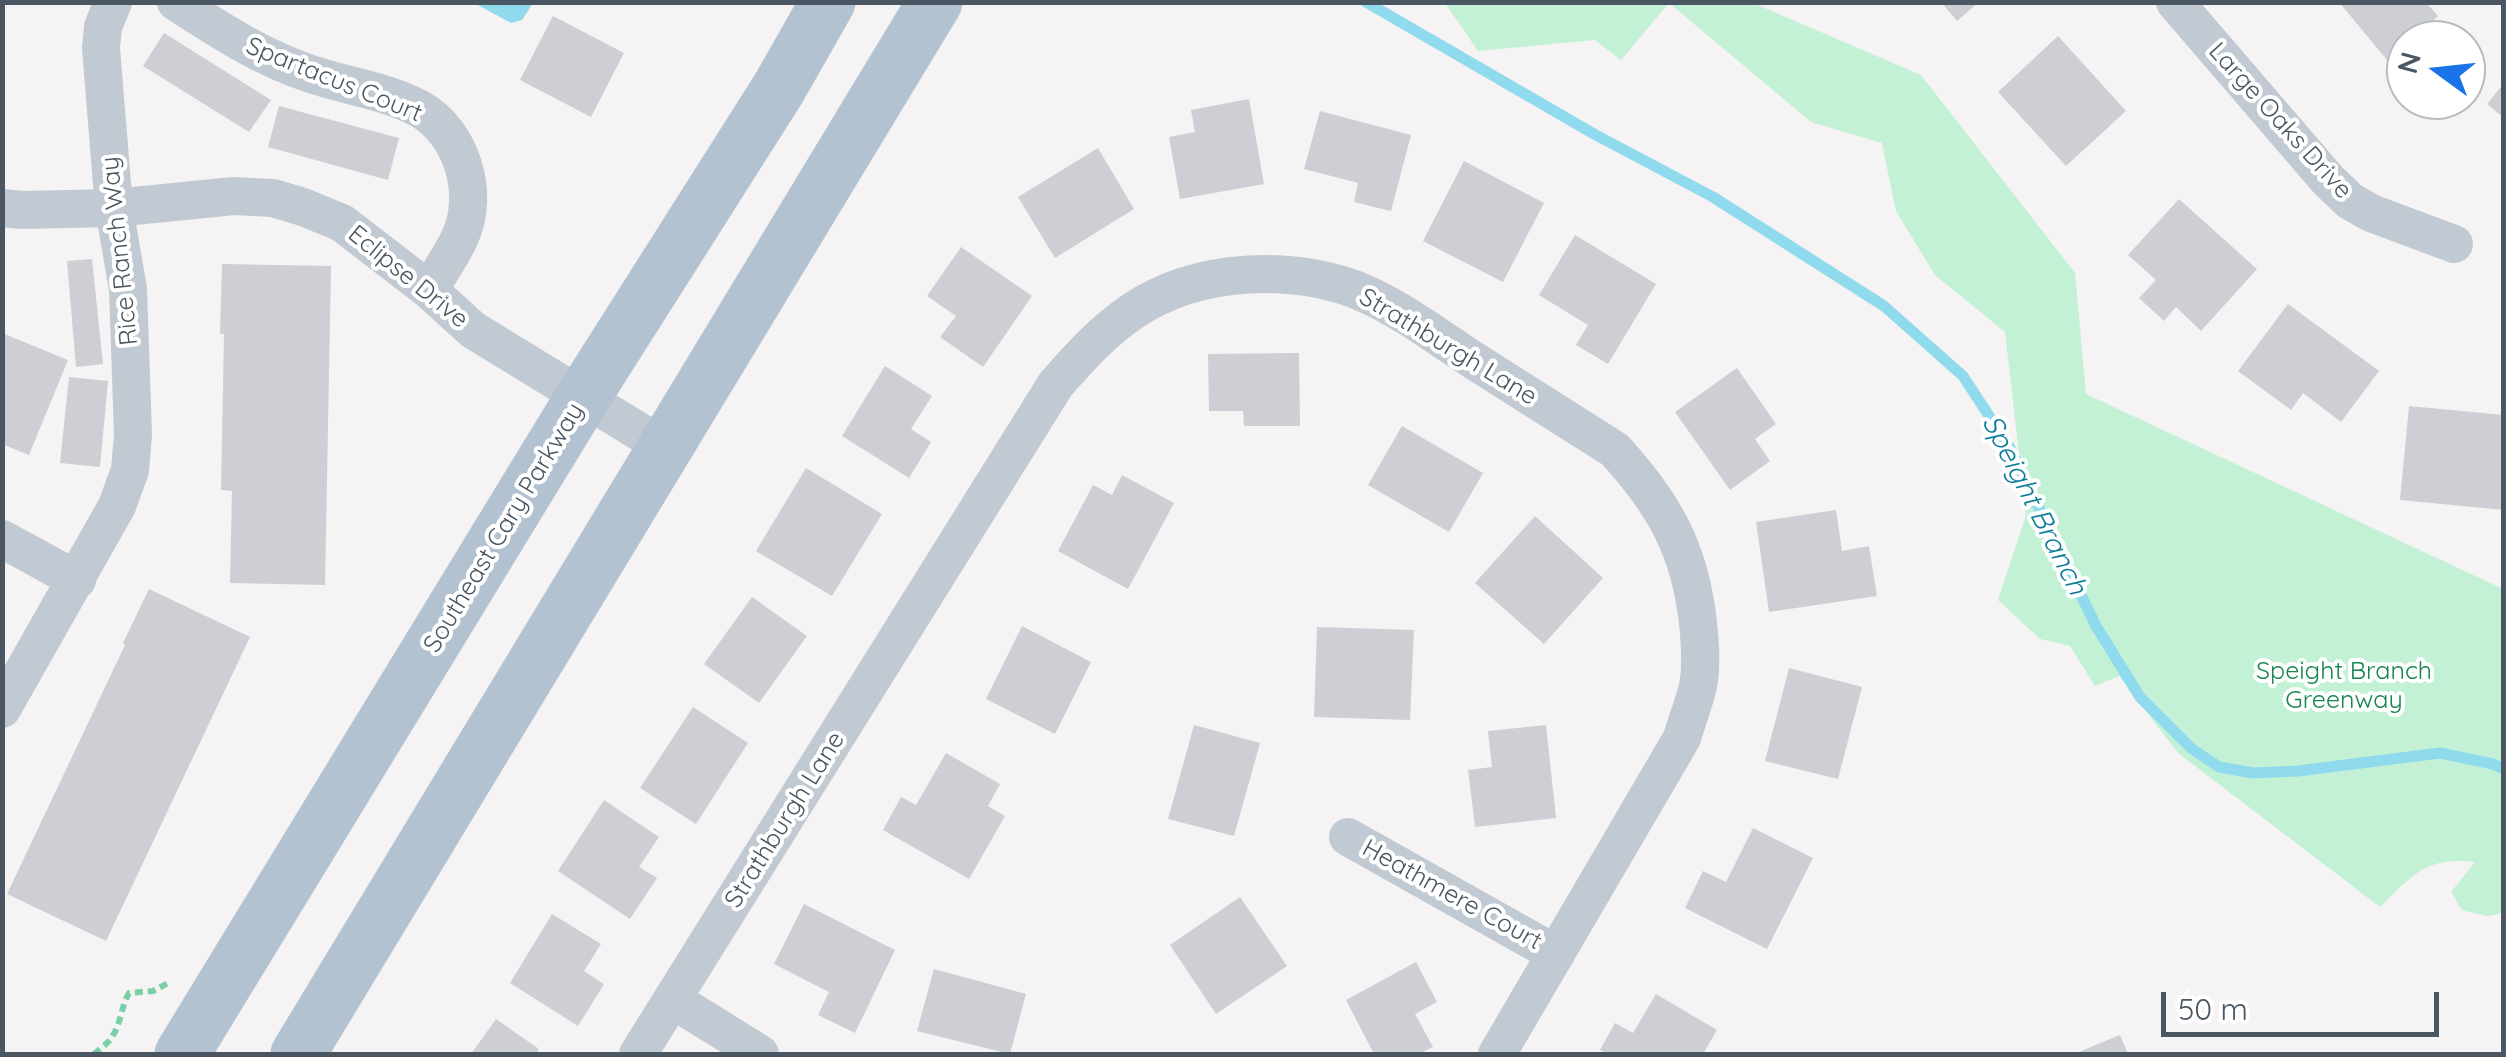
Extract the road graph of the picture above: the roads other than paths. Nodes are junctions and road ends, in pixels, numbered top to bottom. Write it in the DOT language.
graph roads {
  1 [pos="113,2"];
  2 [pos="176,2"];
  3 [pos="828,2"];
  4 [pos="935,2"];
  5 [pos="2175,2"];
  6 [pos="2,208"];
  7 [pos="114,208"];
  8 [pos="2454,244"];
  9 [pos="429,290"];
  10 [pos="583,397"];
  11 [pos="666,448"];
  12 [pos="2,538"];
  13 [pos="76,580"];
  14 [pos="2,709"];
  15 [pos="1348,837"];
  16 [pos="1556,954"];
  17 [pos="673,1000"];
  18 [pos="182,1054"];
  19 [pos="298,1054"];
  20 [pos="638,1054"];
  21 [pos="760,1054"];
  22 [pos="1497,1054"];
  1 -- 7 [label="street, Rice Ranch Way"];
  2 -- 9 [label="street, Spartacus Court"];
  3 -- 10 [label="main road, Southeast Cary Parkway"];
  4 -- 11 [label="main road"];
  5 -- 8 [label="street, Large Oaks Drive"];
  6 -- 7 [label="street, Eclipse Drive"];
  7 -- 9 [label="street, Eclipse Drive"];
  7 -- 13 [label="street, Rice Ranch Way"];
  9 -- 10 [label="street, Eclipse Drive"];
  10 -- 11 [label="street, Eclipse Drive"];
  10 -- 18 [label="main road, Southeast Cary Parkway"];
  11 -- 19 [label="main road"];
  12 -- 13 [label="street"];
  13 -- 14 [label="street, Rice Ranch Way"];
  15 -- 16 [label="street, Heathmere Court"];
  16 -- 17 [label="street, Strathburgh Lane"];
  16 -- 22 [label="street, Strathburgh Lane"];
  17 -- 20 [label="street, Strathburgh Lane"];
  17 -- 21 [label="street"];
}
